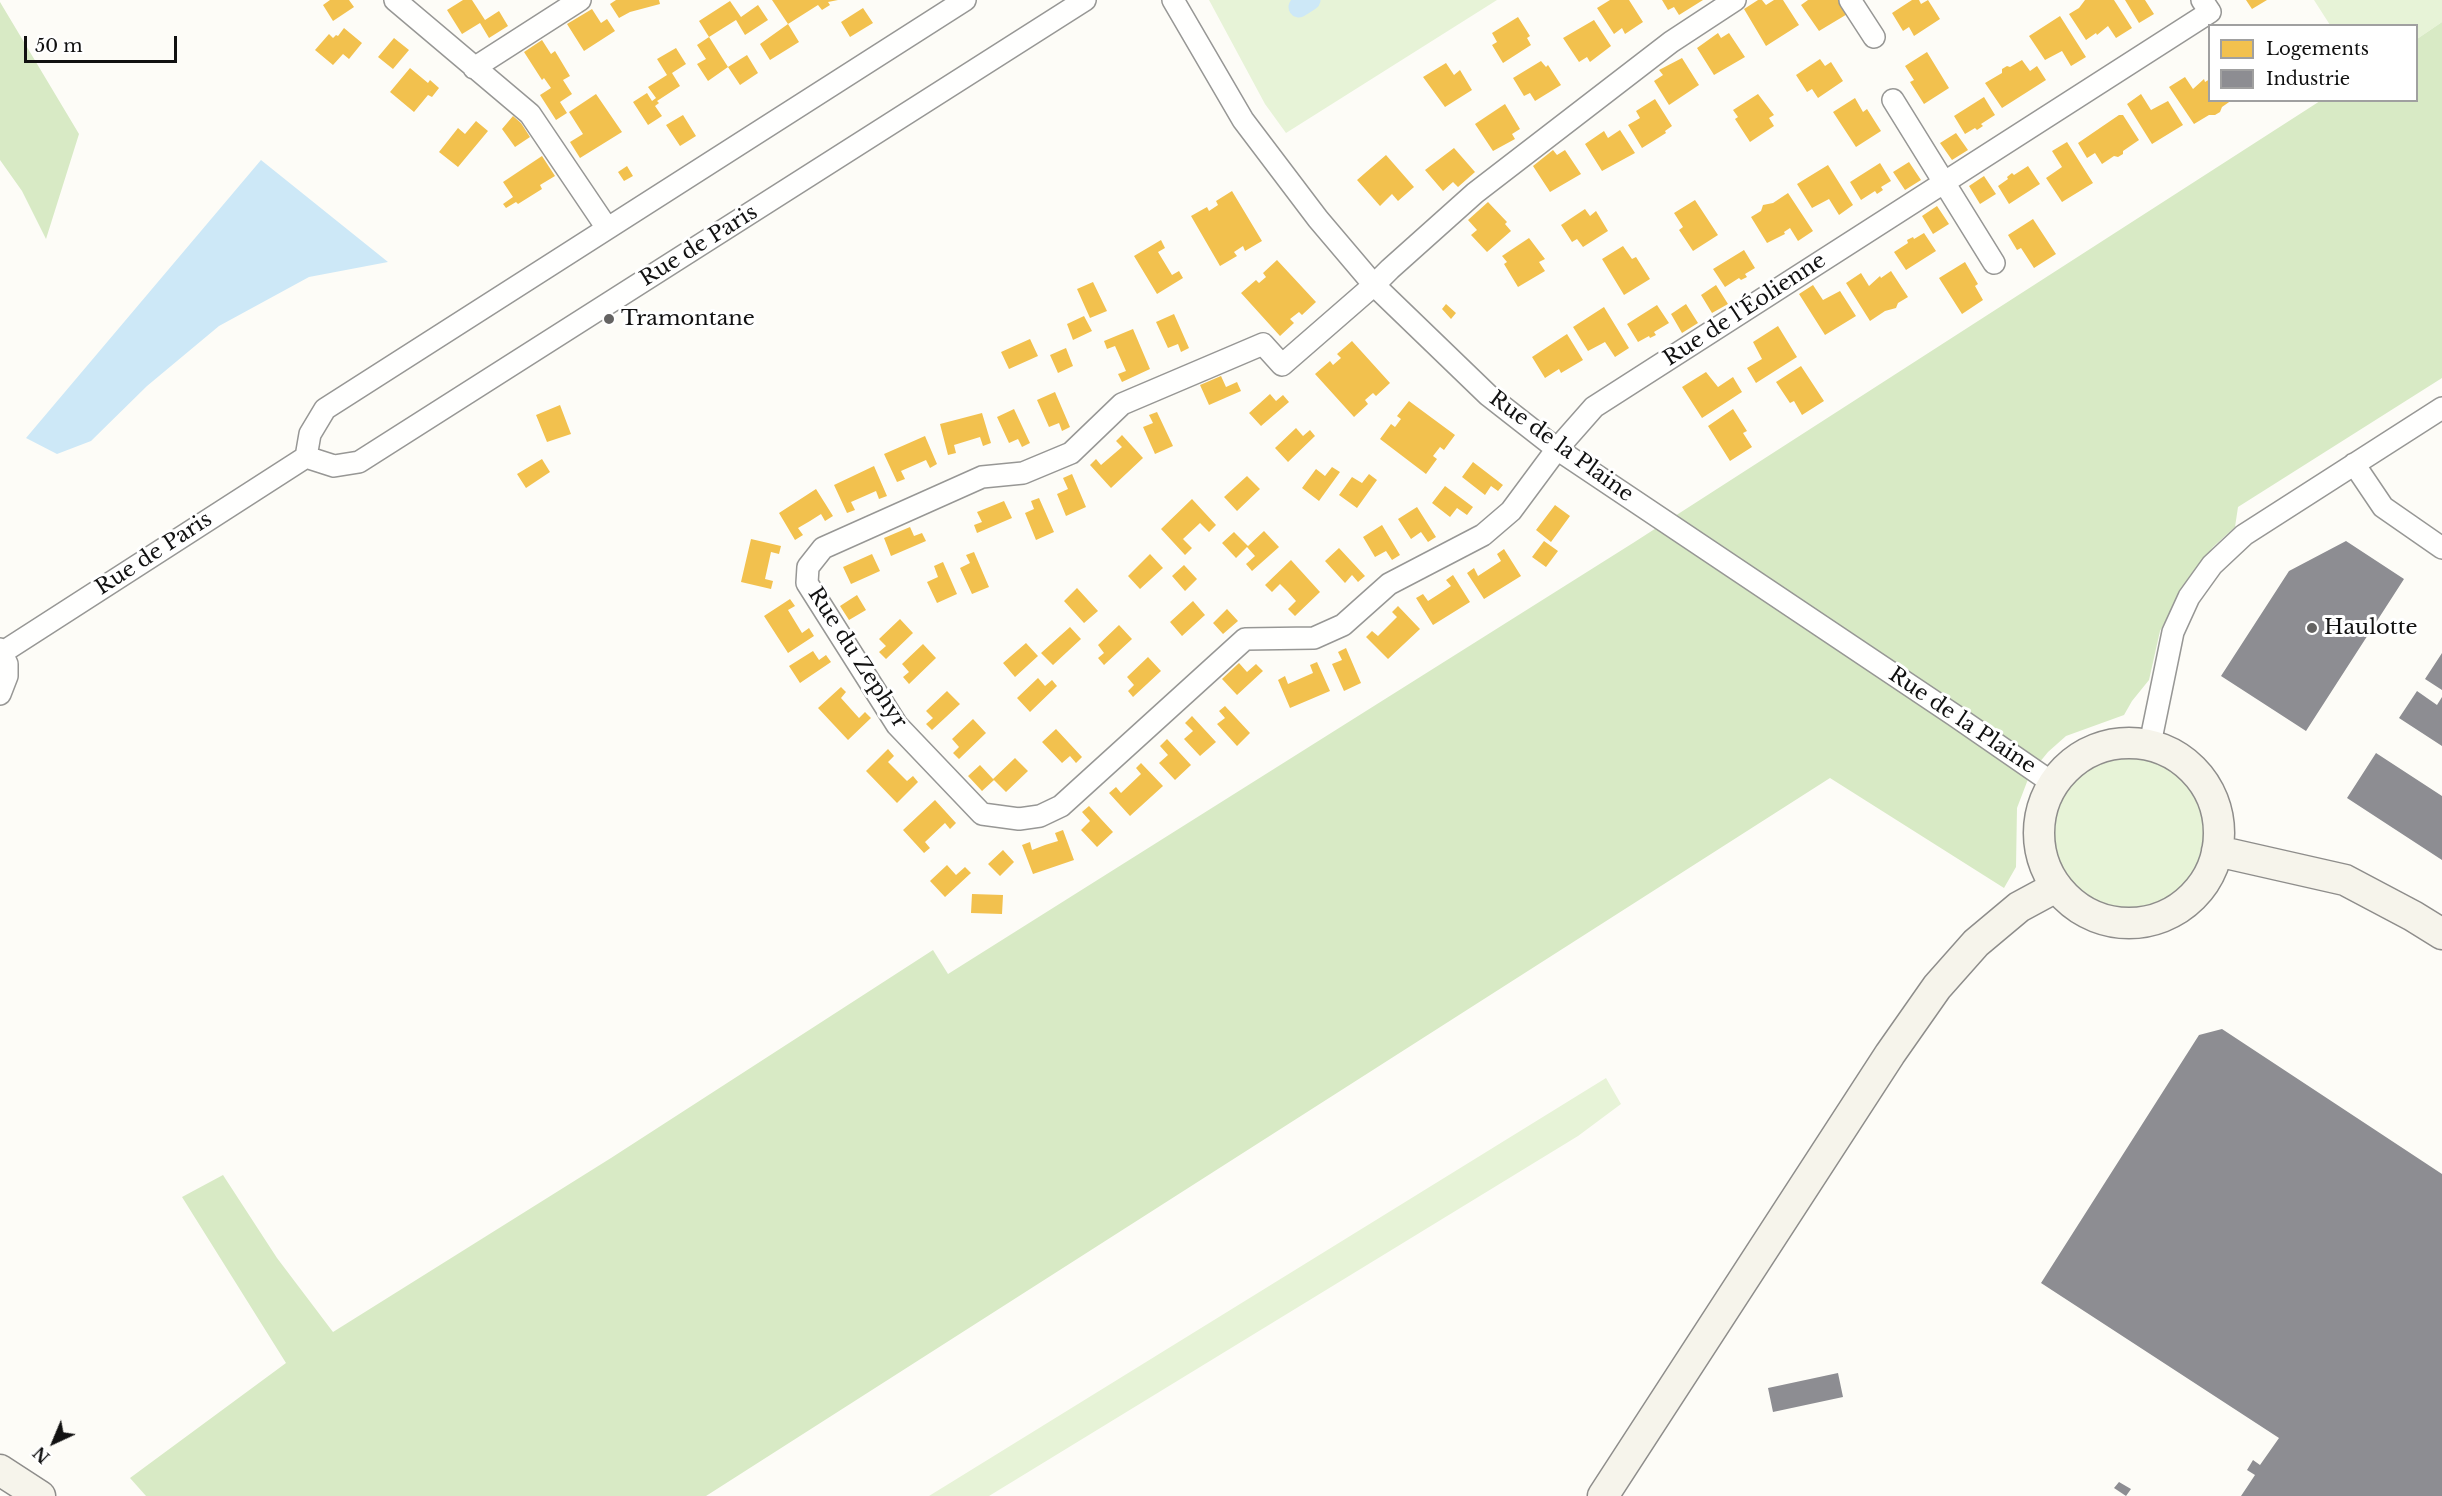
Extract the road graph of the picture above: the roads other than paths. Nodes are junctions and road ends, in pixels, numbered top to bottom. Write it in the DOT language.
graph roads {
  1 [pos="395,0"];
  2 [pos="580,0"];
  3 [pos="965,0"];
  4 [pos="1085,0"];
  5 [pos="1173,0"];
  6 [pos="1735,0"];
  7 [pos="1850,0"];
  8 [pos="2202,0"];
  9 [pos="1874,37"];
  10 [pos="474,68"];
  11 [pos="1893,100"];
  12 [pos="1944,182"];
  13 [pos="607,228"];
  14 [pos="1994,263"];
  15 [pos="1374,285"];
  16 [pos="2442,408"];
  17 [pos="1557,449"];
  18 [pos="306,457"];
  19 [pos="2354,464"];
  20 [pos="2442,549"];
  21 [pos="1,651"];
  22 [pos="0,694"];
  23 [pos="2150,744"];
  24 [pos="2054,784"];
  25 [pos="2217,851"];
  26 [pos="2056,887"];
  27 [pos="2442,934"];
  28 [pos="0,1470"];
  29 [pos="40,1496"];
  30 [pos="1603,1496"];
  1 -- 10 [label="street"];
  2 -- 10 [label="street"];
  3 -- 13 [label="street"];
  4 -- 18 [label="street, Rue de Paris"];
  5 -- 15 [label="street, Rue de la Plaine"];
  6 -- 15 [label="street"];
  7 -- 9 [label="street"];
  8 -- 12 [label="street, Rue de l'Éolienne"];
  10 -- 13 [label="street"];
  11 -- 12 [label="street"];
  12 -- 14 [label="street"];
  12 -- 17 [label="street, Rue de l'Éolienne"];
  13 -- 18 [label="street"];
  15 -- 17 [label="street, Rue de la Plaine"];
  15 -- 17 [label="street, Rue du Zephyr"];
  16 -- 19 [label="street"];
  17 -- 24 [label="street, Rue de la Plaine"];
  18 -- 21 [label="street, Rue de Paris"];
  19 -- 20 [label="street"];
  19 -- 23 [label="street"];
  21 -- 22 [label="street"];
  23 -- 24 [label="street"];
  23 -- 25 [label="street"];
  24 -- 26 [label="street"];
  25 -- 26 [label="street"];
  25 -- 27 [label="street"];
  26 -- 30 [label="street"];
  28 -- 29 [label="street"];
}
